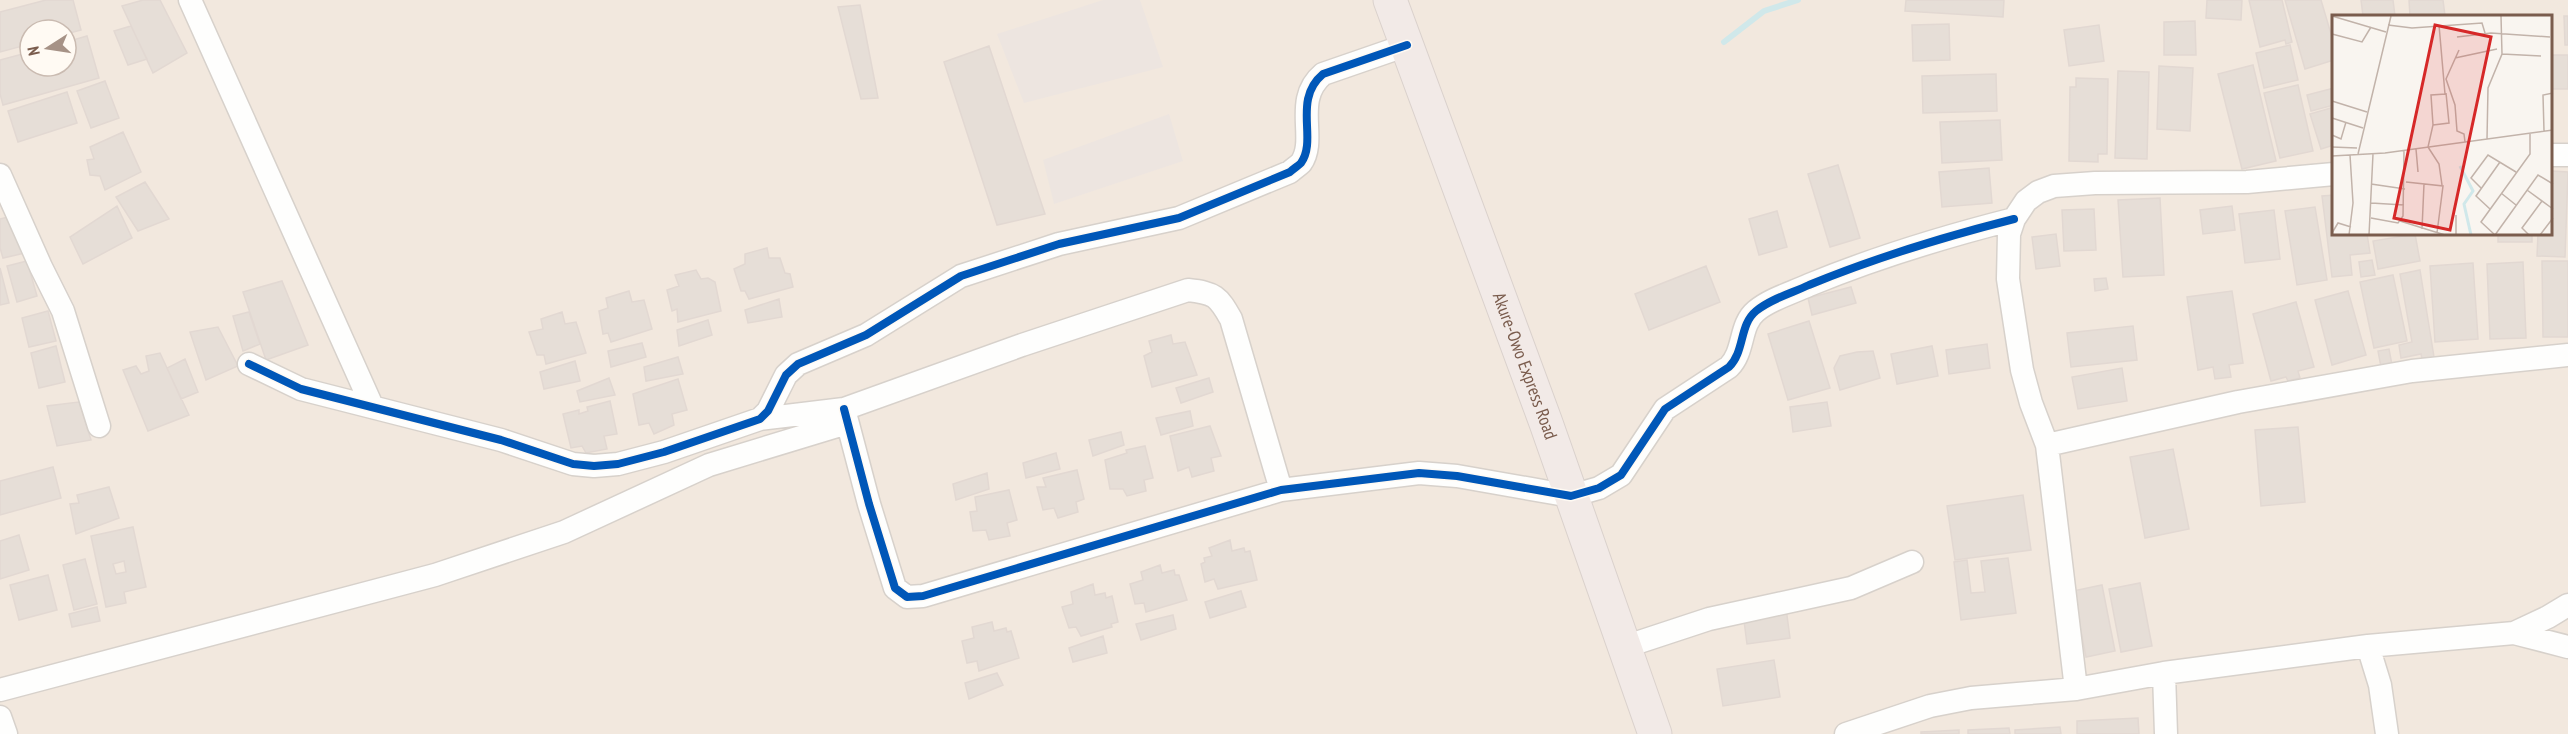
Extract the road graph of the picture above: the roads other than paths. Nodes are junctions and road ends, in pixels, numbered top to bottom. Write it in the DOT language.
graph roads {
  1 [pos="190,0"];
  2 [pos="1390,0"];
  3 [pos="1407,45"];
  4 [pos="2568,154"];
  5 [pos="2553,155"];
  6 [pos="2332,174"];
  7 [pos="0,175"];
  8 [pos="2014,219"];
  9 [pos="2568,355"];
  10 [pos="249,364"];
  11 [pos="372,406"];
  12 [pos="845,416"];
  13 [pos="760,419"];
  14 [pos="99,426"];
  15 [pos="2048,446"];
  16 [pos="1281,490"];
  17 [pos="1571,496"];
  18 [pos="1912,562"];
  19 [pos="2568,605"];
  20 [pos="2514,633"];
  21 [pos="2368,646"];
  22 [pos="1624,647"];
  23 [pos="2568,647"];
  24 [pos="2164,673"];
  25 [pos="2076,689"];
  26 [pos="0,690"];
  27 [pos="0,717"];
  28 [pos="6,734"];
  29 [pos="1655,734"];
  30 [pos="1846,734"];
  31 [pos="2166,734"];
  32 [pos="2387,734"];
  1 -- 11 [label="street"];
  2 -- 3 [label="highway, Akure-Owo Express Road"];
  3 -- 13 [label="street"];
  3 -- 17 [label="highway, Akure-Owo Express Road"];
  4 -- 5 [label="street"];
  6 -- 8 [label="street"];
  7 -- 14 [label="street"];
  8 -- 15 [label="street"];
  8 -- 17 [label="street"];
  9 -- 15 [label="street"];
  10 -- 11 [label="street"];
  11 -- 13 [label="street"];
  12 -- 13 [label="street"];
  12 -- 16 [label="street"];
  12 -- 16 [label="street"];
  12 -- 26 [label="street"];
  15 -- 25 [label="street"];
  16 -- 17 [label="street"];
  17 -- 22 [label="highway, Akure-Owo Express Road"];
  18 -- 22 [label="street"];
  19 -- 20 [label="street"];
  20 -- 21 [label="street"];
  20 -- 23 [label="street"];
  21 -- 24 [label="street"];
  21 -- 32 [label="street"];
  22 -- 29 [label="highway, Akure-Owo Express Road"];
  24 -- 25 [label="street"];
  24 -- 31 [label="street"];
  25 -- 30 [label="street"];
  27 -- 28 [label="street"];
}
